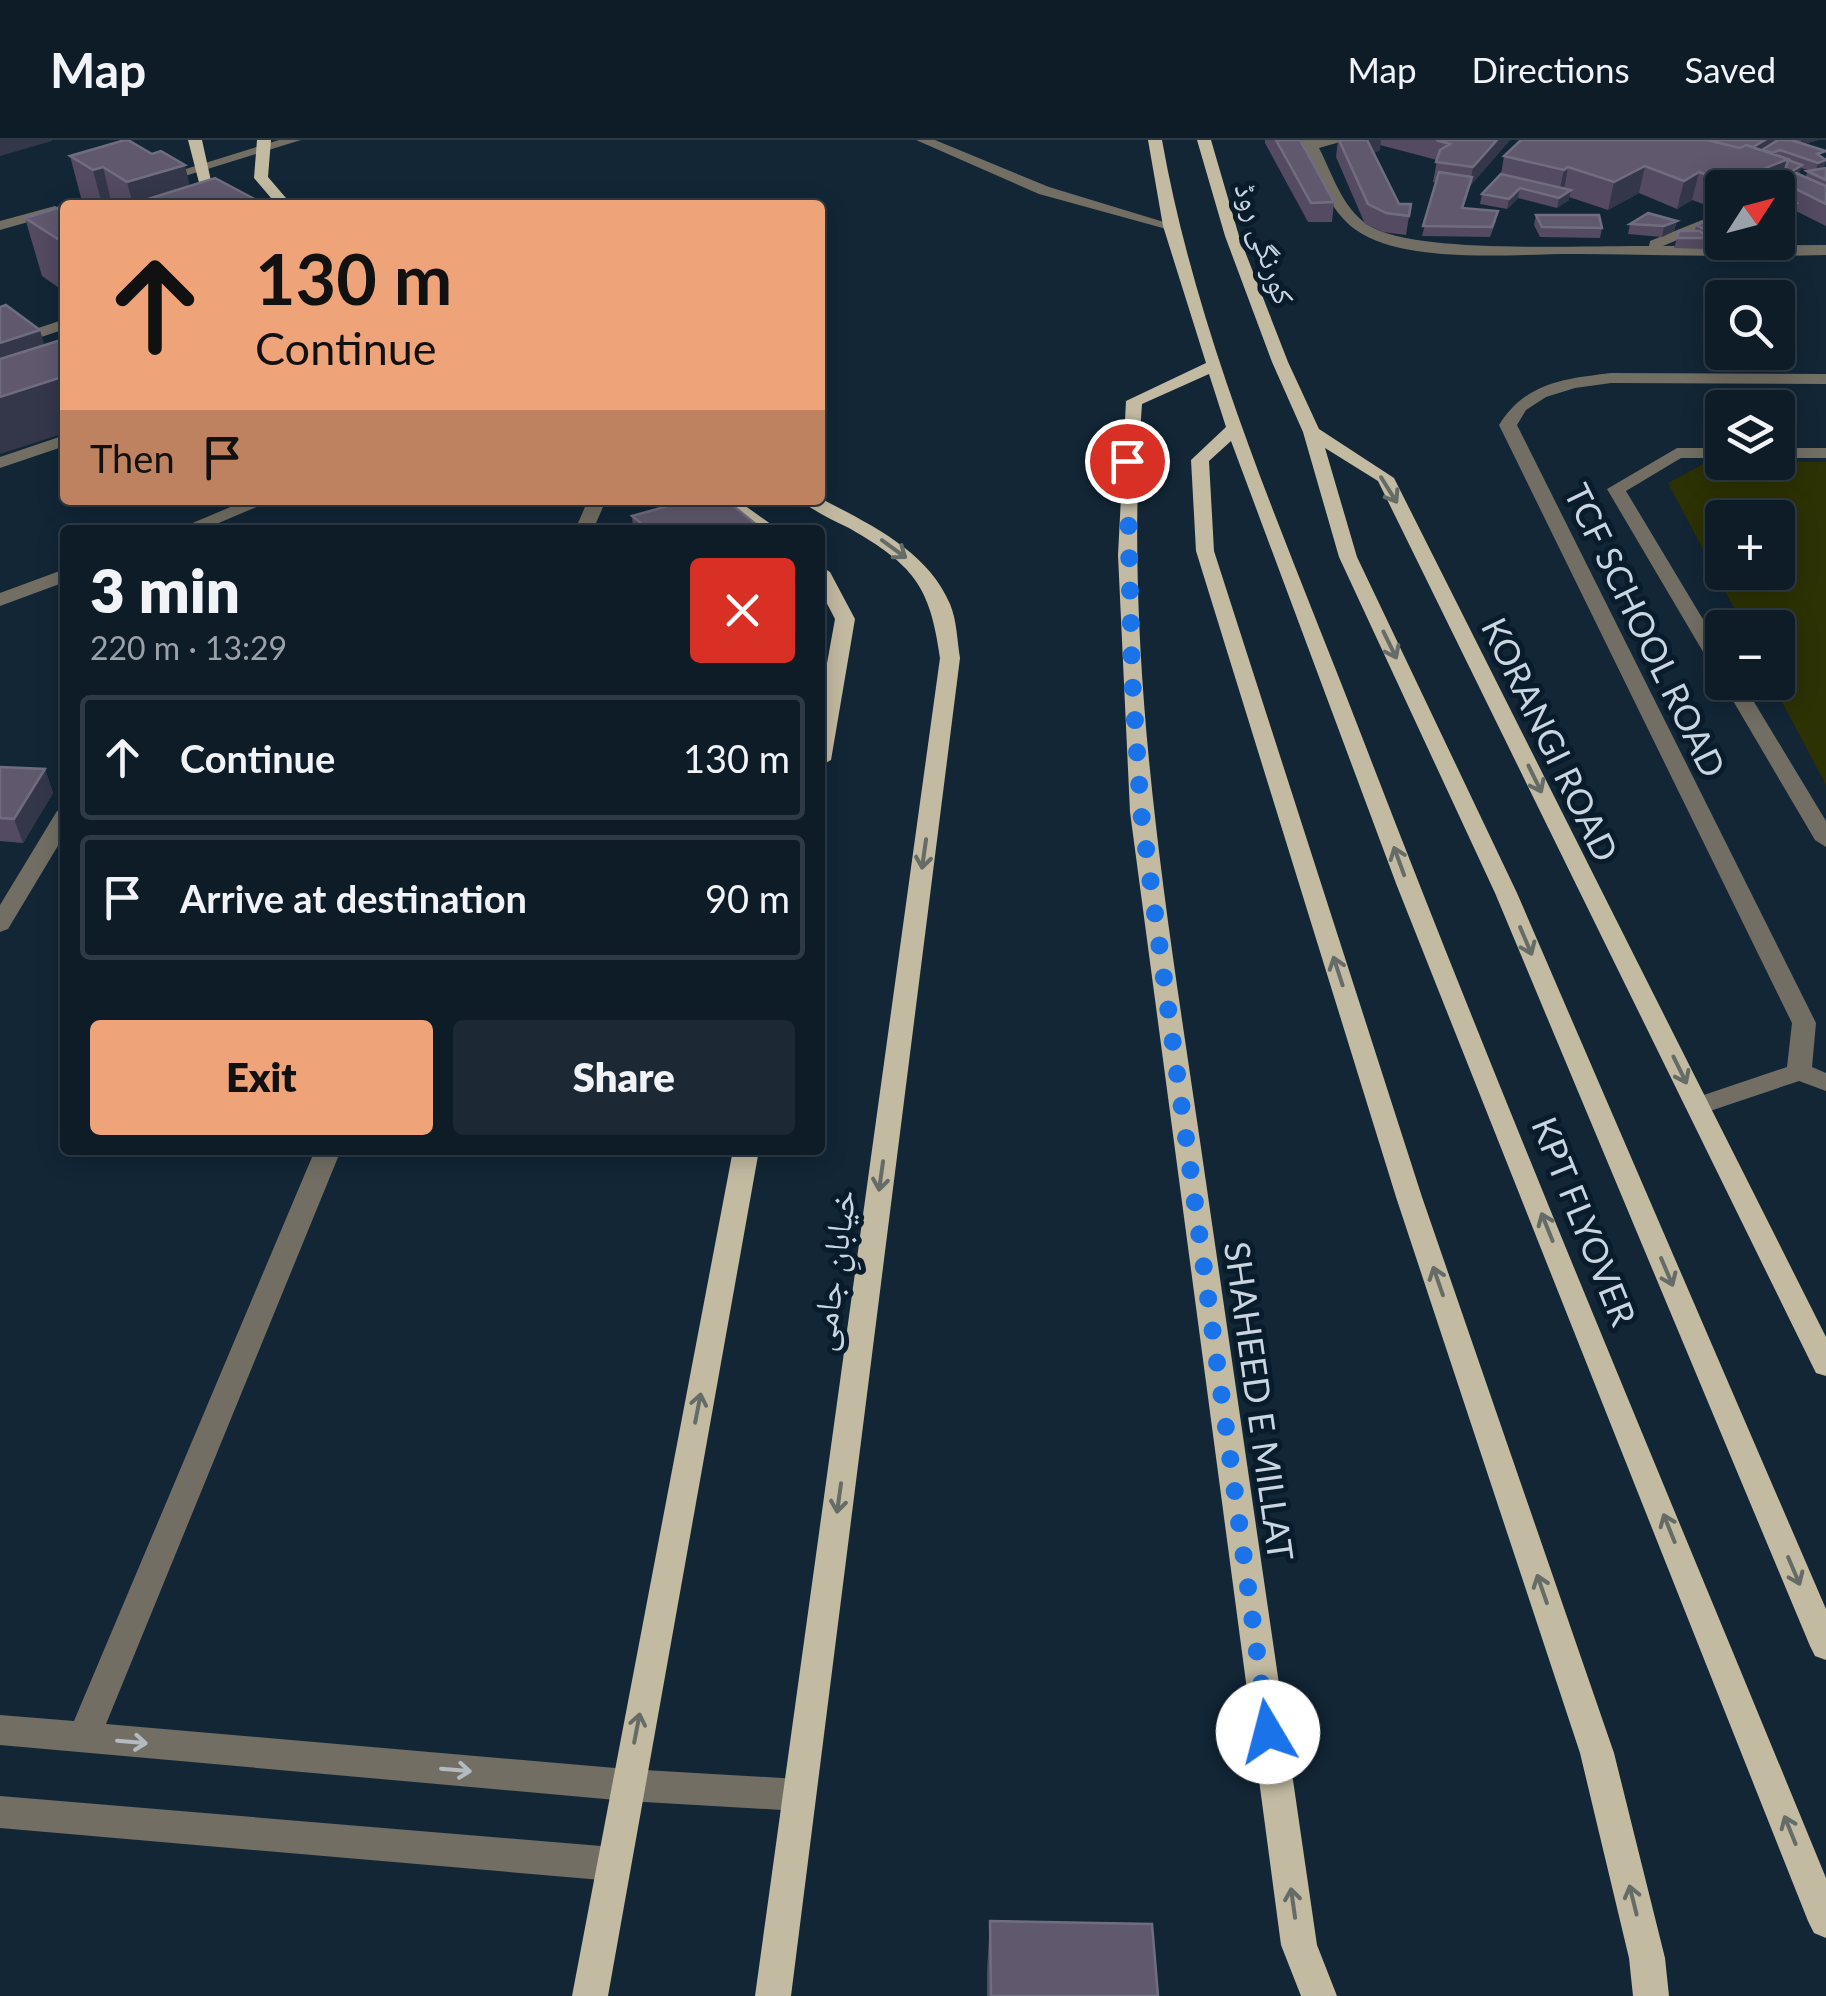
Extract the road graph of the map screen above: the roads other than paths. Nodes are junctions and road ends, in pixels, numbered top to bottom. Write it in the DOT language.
graph roads {
  1 [pos="194,140"];
  2 [pos="294,140"];
  3 [pos="923,140"];
  4 [pos="1155,140"];
  5 [pos="1204,140"];
  6 [pos="1340,140"];
  7 [pos="1309,142"];
  8 [pos="263,144"];
  9 [pos="198,168"];
  10 [pos="142,185"];
  11 [pos="124,190"];
  12 [pos="89,200"];
  13 [pos="211,200"];
  14 [pos="282,200"];
  15 [pos="60,208"];
  16 [pos="1705,223"];
  17 [pos="0,226"];
  18 [pos="1173,231"];
  19 [pos="1642,250"];
  20 [pos="1826,250"];
  21 [pos="60,326"];
  22 [pos="0,346"];
  23 [pos="1212,361"];
  24 [pos="1826,378"];
  25 [pos="1235,428"];
  26 [pos="1312,432"];
  27 [pos="60,442"];
  28 [pos="1705,453"];
  29 [pos="1795,453"];
  30 [pos="1826,454"];
  31 [pos="0,462"];
  32 [pos="250,505"];
  33 [pos="732,505"];
  34 [pos="819,505"];
  35 [pos="197,525"];
  36 [pos="762,525"];
  37 [pos="60,577"];
  38 [pos="825,581"];
  39 [pos="0,600"];
  40 [pos="1705,638"];
  41 [pos="1743,700"];
  42 [pos="825,732"];
  43 [pos="60,824"];
  44 [pos="1826,840"];
  45 [pos="0,924"];
  46 [pos="1799,1072"];
  47 [pos="1826,1082"];
  48 [pos="1698,1106"];
  49 [pos="326,1155"];
  50 [pos="745,1155"];
  51 [pos="1826,1365"];
  52 [pos="1826,1646"];
  53 [pos="0,1730"];
  54 [pos="84,1738"];
  55 [pos="627,1785"];
  56 [pos="799,1796"];
  57 [pos="0,1812"];
  58 [pos="614,1864"];
  59 [pos="1826,1921"];
  60 [pos="590,1996"];
  61 [pos="773,1996"];
  62 [pos="1319,1996"];
  63 [pos="1651,1996"];
  1 -- 9 [label="main road"];
  2 -- 8 [label="street"];
  3 -- 18 [label="street"];
  4 -- 18 [label="main road, KPT FLYOVER"];
  5 -- 26 [label="main road, کورنگی روڈ"];
  6 -- 7 [label="street"];
  7 -- 19 [label="street"];
  8 -- 9 [label="street"];
  8 -- 14 [label="main road"];
  9 -- 10 [label="street"];
  9 -- 13 [label="main road"];
  11 -- 12 [label="street"];
  15 -- 17 [label="street"];
  16 -- 19 [label="street"];
  18 -- 23 [label="main road, KPT FLYOVER"];
  19 -- 20 [label="street"];
  21 -- 22 [label="street"];
  23 -- 25 [label="main road, KPT FLYOVER"];
  62 -- 23 [label="main road, SHAHEED E MILLAT, one-way"];
  24 -- 46 [label="street, TCF SCHOOL ROAD"];
  59 -- 25 [label="main road, KPT FLYOVER, one-way"];
  63 -- 25 [label="main road, one-way"];
  26 -- 48 [label="main road, KORANGI ROAD, one-way"];
  26 -- 52 [label="main road, KPT FLYOVER, one-way"];
  27 -- 31 [label="street"];
  28 -- 40 [label="street"];
  29 -- 30 [label="street"];
  32 -- 35 [label="street"];
  33 -- 36 [label="main road"];
  34 -- 56 [label="main road, خیابانِ جامی, one-way"];
  37 -- 39 [label="street"];
  38 -- 42 [label="main road"];
  41 -- 44 [label="street"];
  43 -- 45 [label="street"];
  46 -- 47 [label="street"];
  46 -- 48 [label="street"];
  48 -- 51 [label="main road, KORANGI ROAD"];
  49 -- 54 [label="street"];
  55 -- 50 [label="main road, one-way"];
  53 -- 54 [label="street"];
  54 -- 55 [label="street, one-way"];
  55 -- 56 [label="street"];
  55 -- 58 [label="main road"];
  56 -- 61 [label="main road, خیابانِ جامی"];
  57 -- 58 [label="street"];
  58 -- 60 [label="main road"];
}
